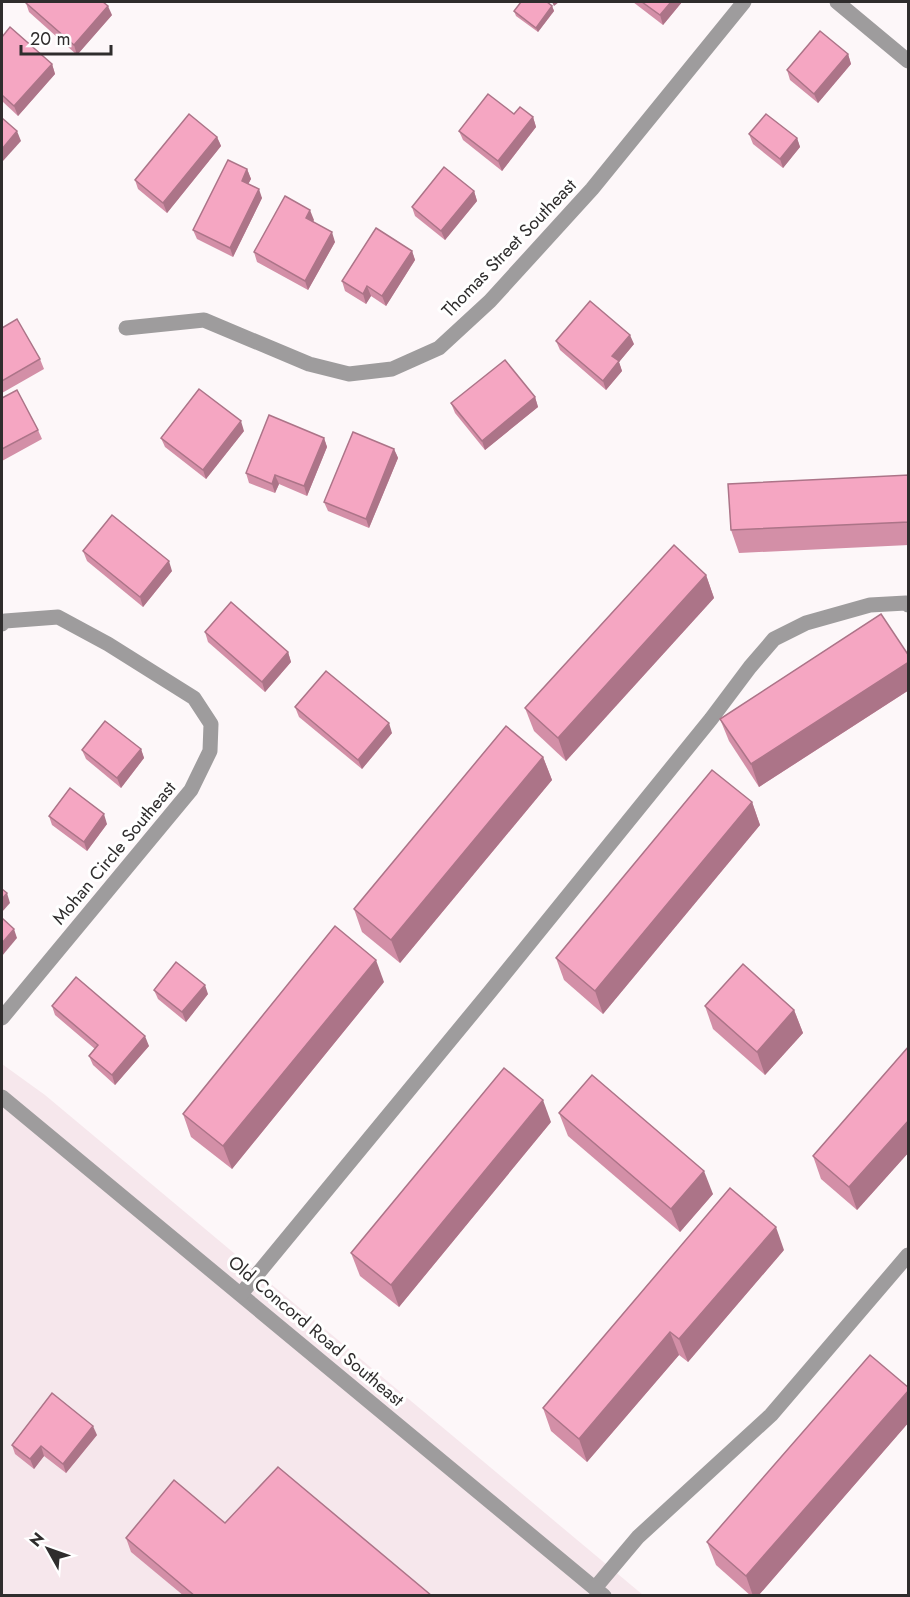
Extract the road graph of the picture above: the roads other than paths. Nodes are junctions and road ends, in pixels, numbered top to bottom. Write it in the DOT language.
graph roads {
  1 [pos="744,2"];
  2 [pos="837,2"];
  3 [pos="909,61"];
  4 [pos="126,328"];
  5 [pos="909,605"];
  6 [pos="2,624"];
  7 [pos="2,1018"];
  8 [pos="2,1097"];
  9 [pos="909,1256"];
  10 [pos="241,1294"];
  11 [pos="600,1592"];
  1 -- 4 [label="street, Thomas Street Southeast"];
  2 -- 3 [label="street"];
  5 -- 10 [label="street"];
  6 -- 7 [label="street, Mohan Circle Southeast"];
  8 -- 10 [label="street, Old Concord Road Southeast"];
  9 -- 11 [label="street"];
  10 -- 11 [label="street, Old Concord Road Southeast"];
}
